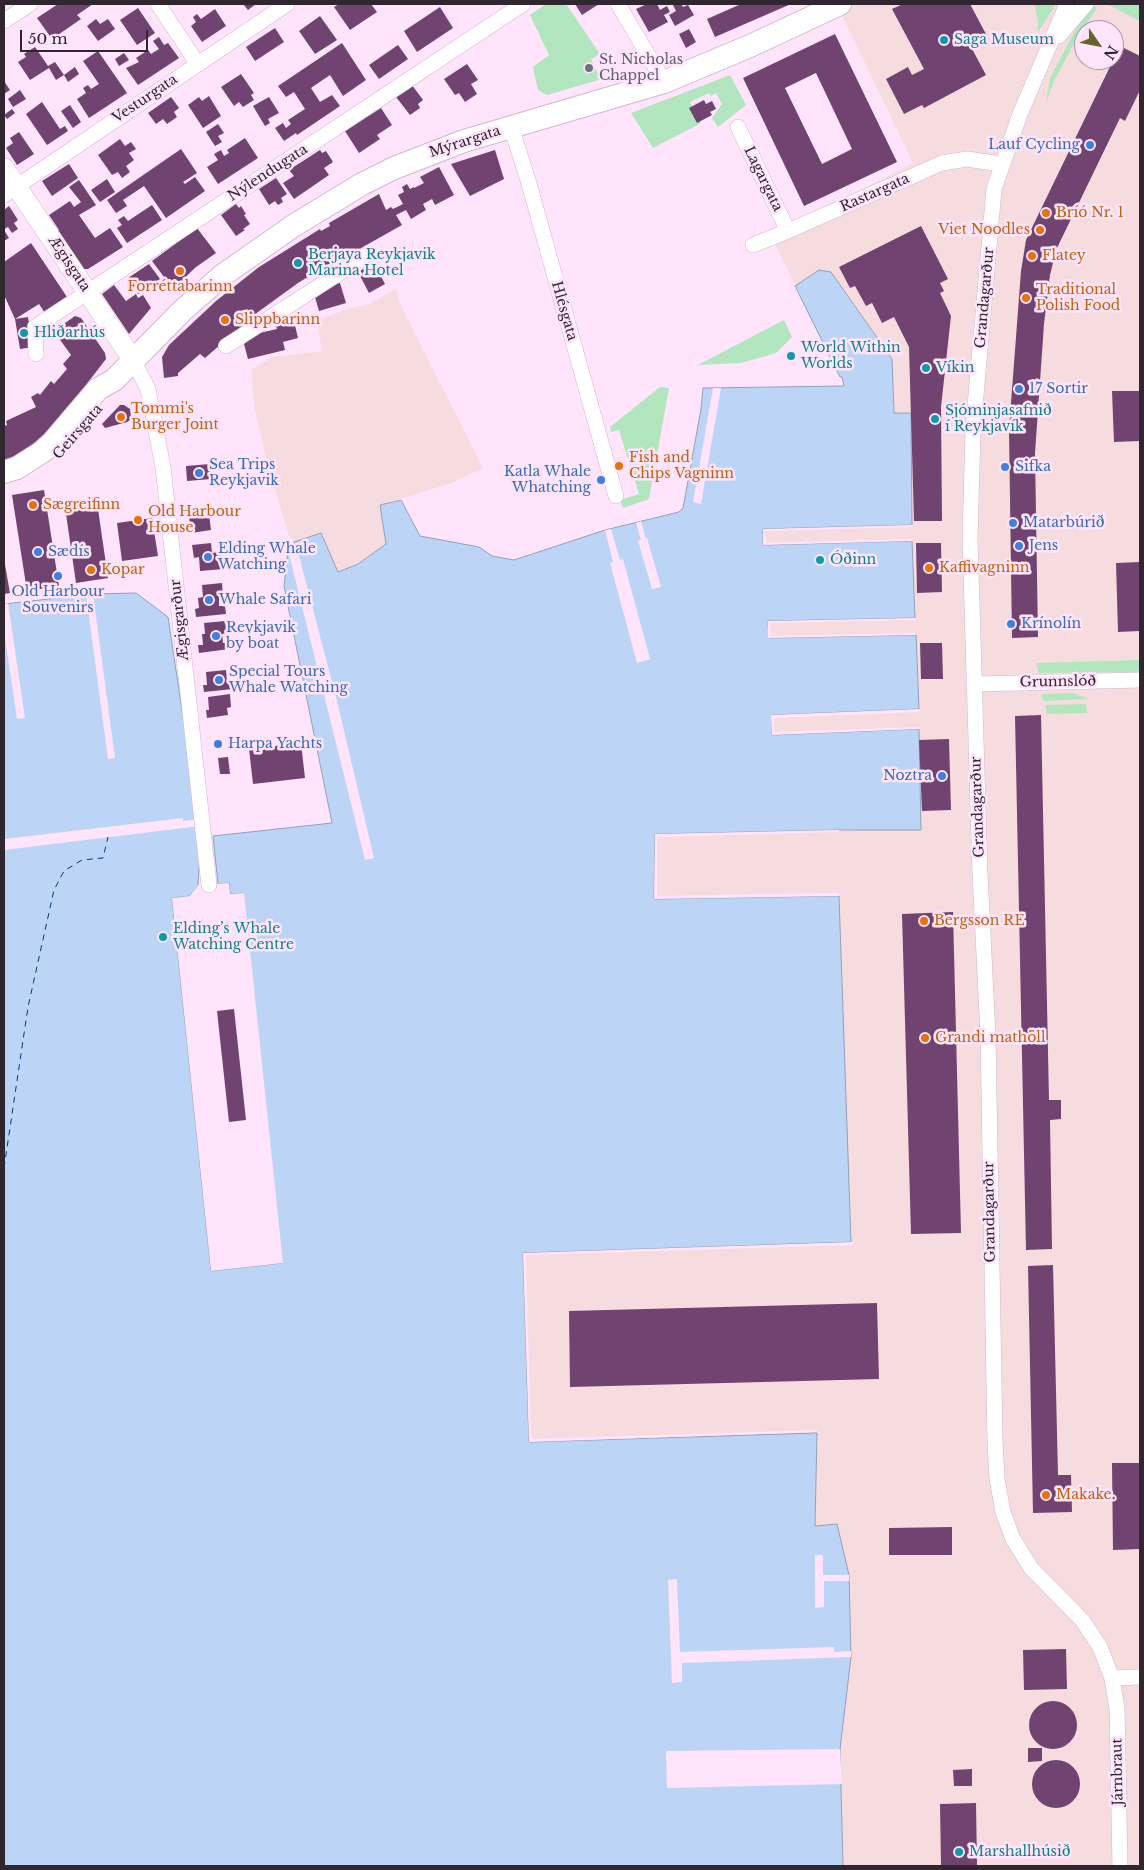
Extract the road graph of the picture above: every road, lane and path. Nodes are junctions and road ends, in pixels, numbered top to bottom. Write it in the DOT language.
graph roads {
  1 [pos="30,4"];
  2 [pos="158,4"];
  3 [pos="287,4"];
  4 [pos="523,4"];
  5 [pos="618,4"];
  6 [pos="1068,4"];
  7 [pos="1086,4"];
  8 [pos="829,6"];
  9 [pos="4,21"];
  10 [pos="1048,49"];
  11 [pos="197,63"];
  12 [pos="664,82"];
  13 [pos="511,127"];
  14 [pos="738,127"];
  15 [pos="1001,164"];
  16 [pos="4,168"];
  17 [pos="10,191"];
  18 [pos="788,232"];
  19 [pos="753,245"];
  20 [pos="369,254"];
  21 [pos="88,292"];
  22 [pos="226,346"];
  23 [pos="36,354"];
  24 [pos="133,360"];
  25 [pos="114,380"];
  26 [pos="4,472"];
  27 [pos="4,486"];
  28 [pos="616,496"];
  29 [pos="1140,680"];
  30 [pos="975,684"];
  31 [pos="209,885"];
  32 [pos="1140,1677"];
  33 [pos="1112,1678"];
  34 [pos="1120,1866"];
  1 -- 9 [label="street"];
  2 -- 11 [label="street"];
  3 -- 11 [label="street, Vesturgata"];
  4 -- 21 [label="street, Nýlendugata"];
  5 -- 12 [label="street"];
  6 -- 10 [label="street, Grandagarður"];
  7 -- 10 [label="street, Grandagarður"];
  8 -- 12 [label="main road, Mýrargata"];
  10 -- 15 [label="street, Grandagarður"];
  11 -- 17 [label="street, Vesturgata"];
  12 -- 13 [label="main road, Mýrargata"];
  13 -- 24 [label="main road, Mýrargata"];
  13 -- 28 [label="street, Hlésgata"];
  14 -- 18 [label="street, Lagargata"];
  15 -- 18 [label="street, Rastargata"];
  15 -- 30 [label="street, Grandagarður"];
  16 -- 17 [label="street, Ægisgata"];
  17 -- 21 [label="street, Ægisgata"];
  18 -- 19 [label="street, Rastargata"];
  20 -- 22 [label="street"];
  21 -- 23 [label="street, Nýlendugata"];
  21 -- 24 [label="street, Ægisgata"];
  24 -- 25 [label="main road, Geirsgata"];
  24 -- 31 [label="street, Ægisgarður"];
  25 -- 26 [label="main road, Geirsgata"];
  25 -- 27 [label="main road, Geirsgata"];
  29 -- 30 [label="street, Grunnslóð"];
  30 -- 33 [label="street, Grandagarður"];
  32 -- 33 [label="street"];
  33 -- 34 [label="street, Járnbraut"];
}
